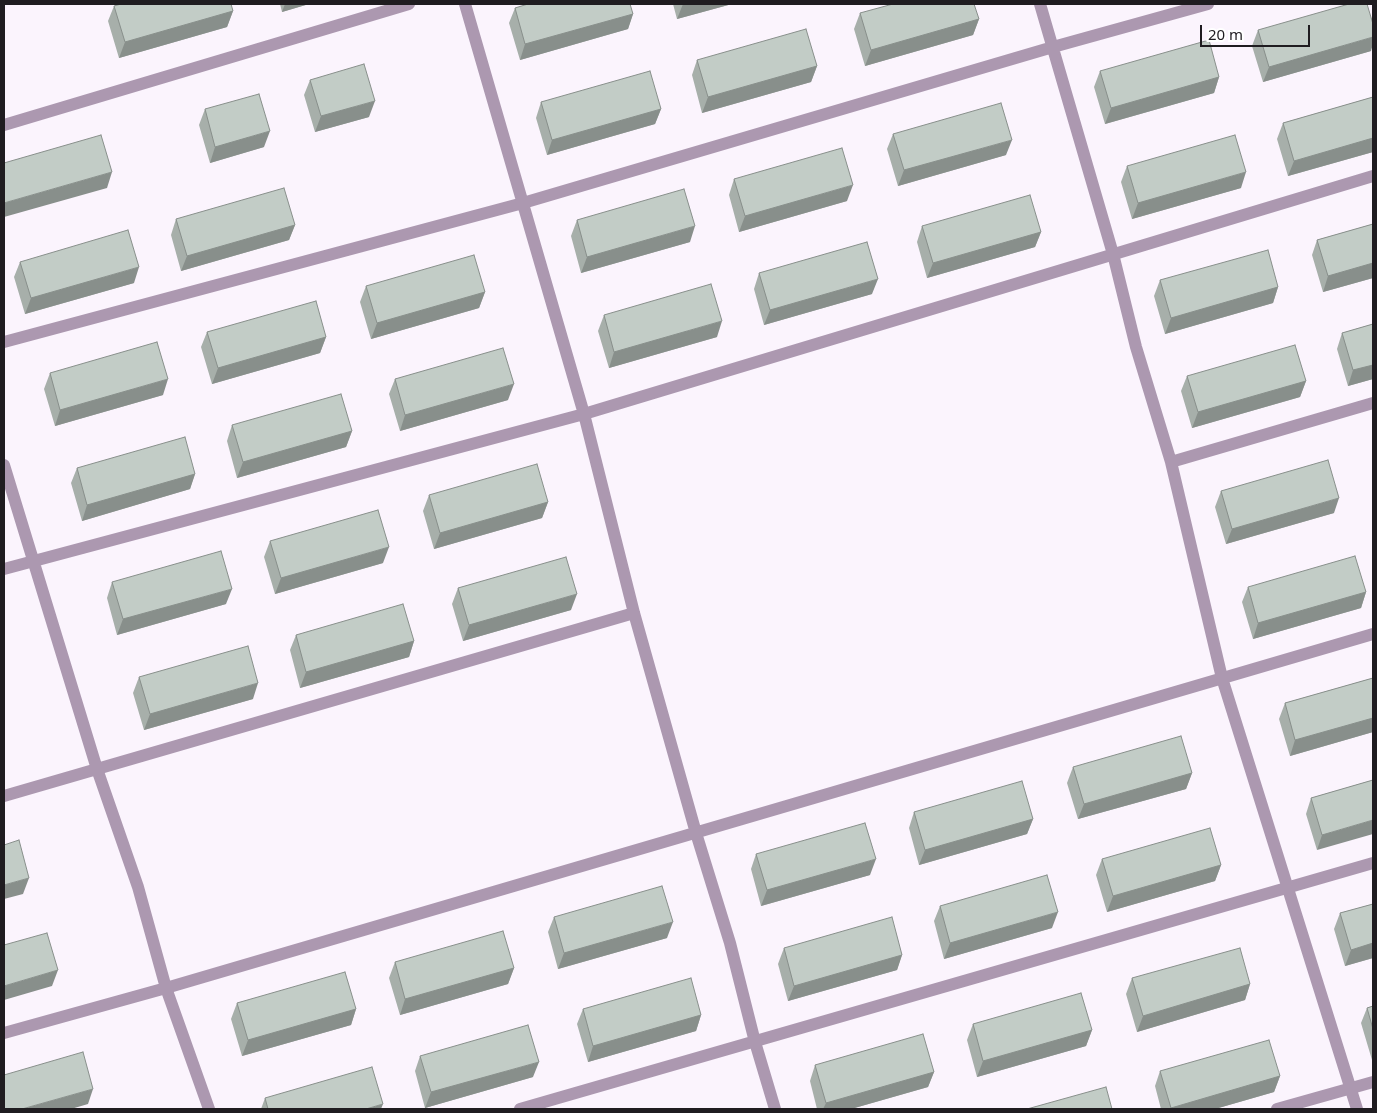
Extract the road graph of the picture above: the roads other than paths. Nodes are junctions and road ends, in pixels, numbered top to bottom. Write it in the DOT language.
graph roads {
  1 [pos="409,4"];
  2 [pos="464,4"];
  3 [pos="1040,4"];
  4 [pos="1208,4"];
  5 [pos="1053,47"];
  6 [pos="4,125"];
  7 [pos="1373,176"];
  8 [pos="523,203"];
  9 [pos="1113,254"];
  10 [pos="4,342"];
  11 [pos="1373,403"];
  12 [pos="584,414"];
  13 [pos="1171,462"];
  14 [pos="4,465"];
  15 [pos="32,560"];
  16 [pos="4,569"];
  17 [pos="634,613"];
  18 [pos="1373,634"];
  19 [pos="1222,678"];
  20 [pos="98,769"];
  21 [pos="4,796"];
  22 [pos="696,833"];
  23 [pos="1373,863"];
  24 [pos="1288,887"];
  25 [pos="166,988"];
  26 [pos="4,1033"];
  27 [pos="755,1042"];
  28 [pos="1373,1082"];
  29 [pos="1350,1088"];
  30 [pos="209,1109"];
  31 [pos="520,1109"];
  32 [pos="775,1109"];
  33 [pos="1277,1109"];
  34 [pos="1357,1109"];
  1 -- 6 [label="street"];
  2 -- 8 [label="street"];
  3 -- 5 [label="street"];
  4 -- 5 [label="street"];
  5 -- 8 [label="street"];
  5 -- 9 [label="street"];
  7 -- 9 [label="street"];
  8 -- 10 [label="street"];
  8 -- 12 [label="street"];
  9 -- 12 [label="street"];
  9 -- 13 [label="street"];
  11 -- 13 [label="street"];
  12 -- 15 [label="street"];
  12 -- 17 [label="street"];
  13 -- 19 [label="street"];
  14 -- 15 [label="street"];
  15 -- 16 [label="street"];
  15 -- 20 [label="street"];
  17 -- 20 [label="street"];
  17 -- 22 [label="street"];
  18 -- 19 [label="street"];
  19 -- 22 [label="street"];
  19 -- 24 [label="street"];
  20 -- 21 [label="street"];
  20 -- 25 [label="street"];
  22 -- 25 [label="street"];
  22 -- 27 [label="street"];
  23 -- 24 [label="street"];
  24 -- 27 [label="street"];
  24 -- 29 [label="street"];
  25 -- 26 [label="street"];
  25 -- 30 [label="street"];
  27 -- 31 [label="street"];
  27 -- 32 [label="street"];
  28 -- 29 [label="street"];
  29 -- 33 [label="street"];
  29 -- 34 [label="street"];
}
